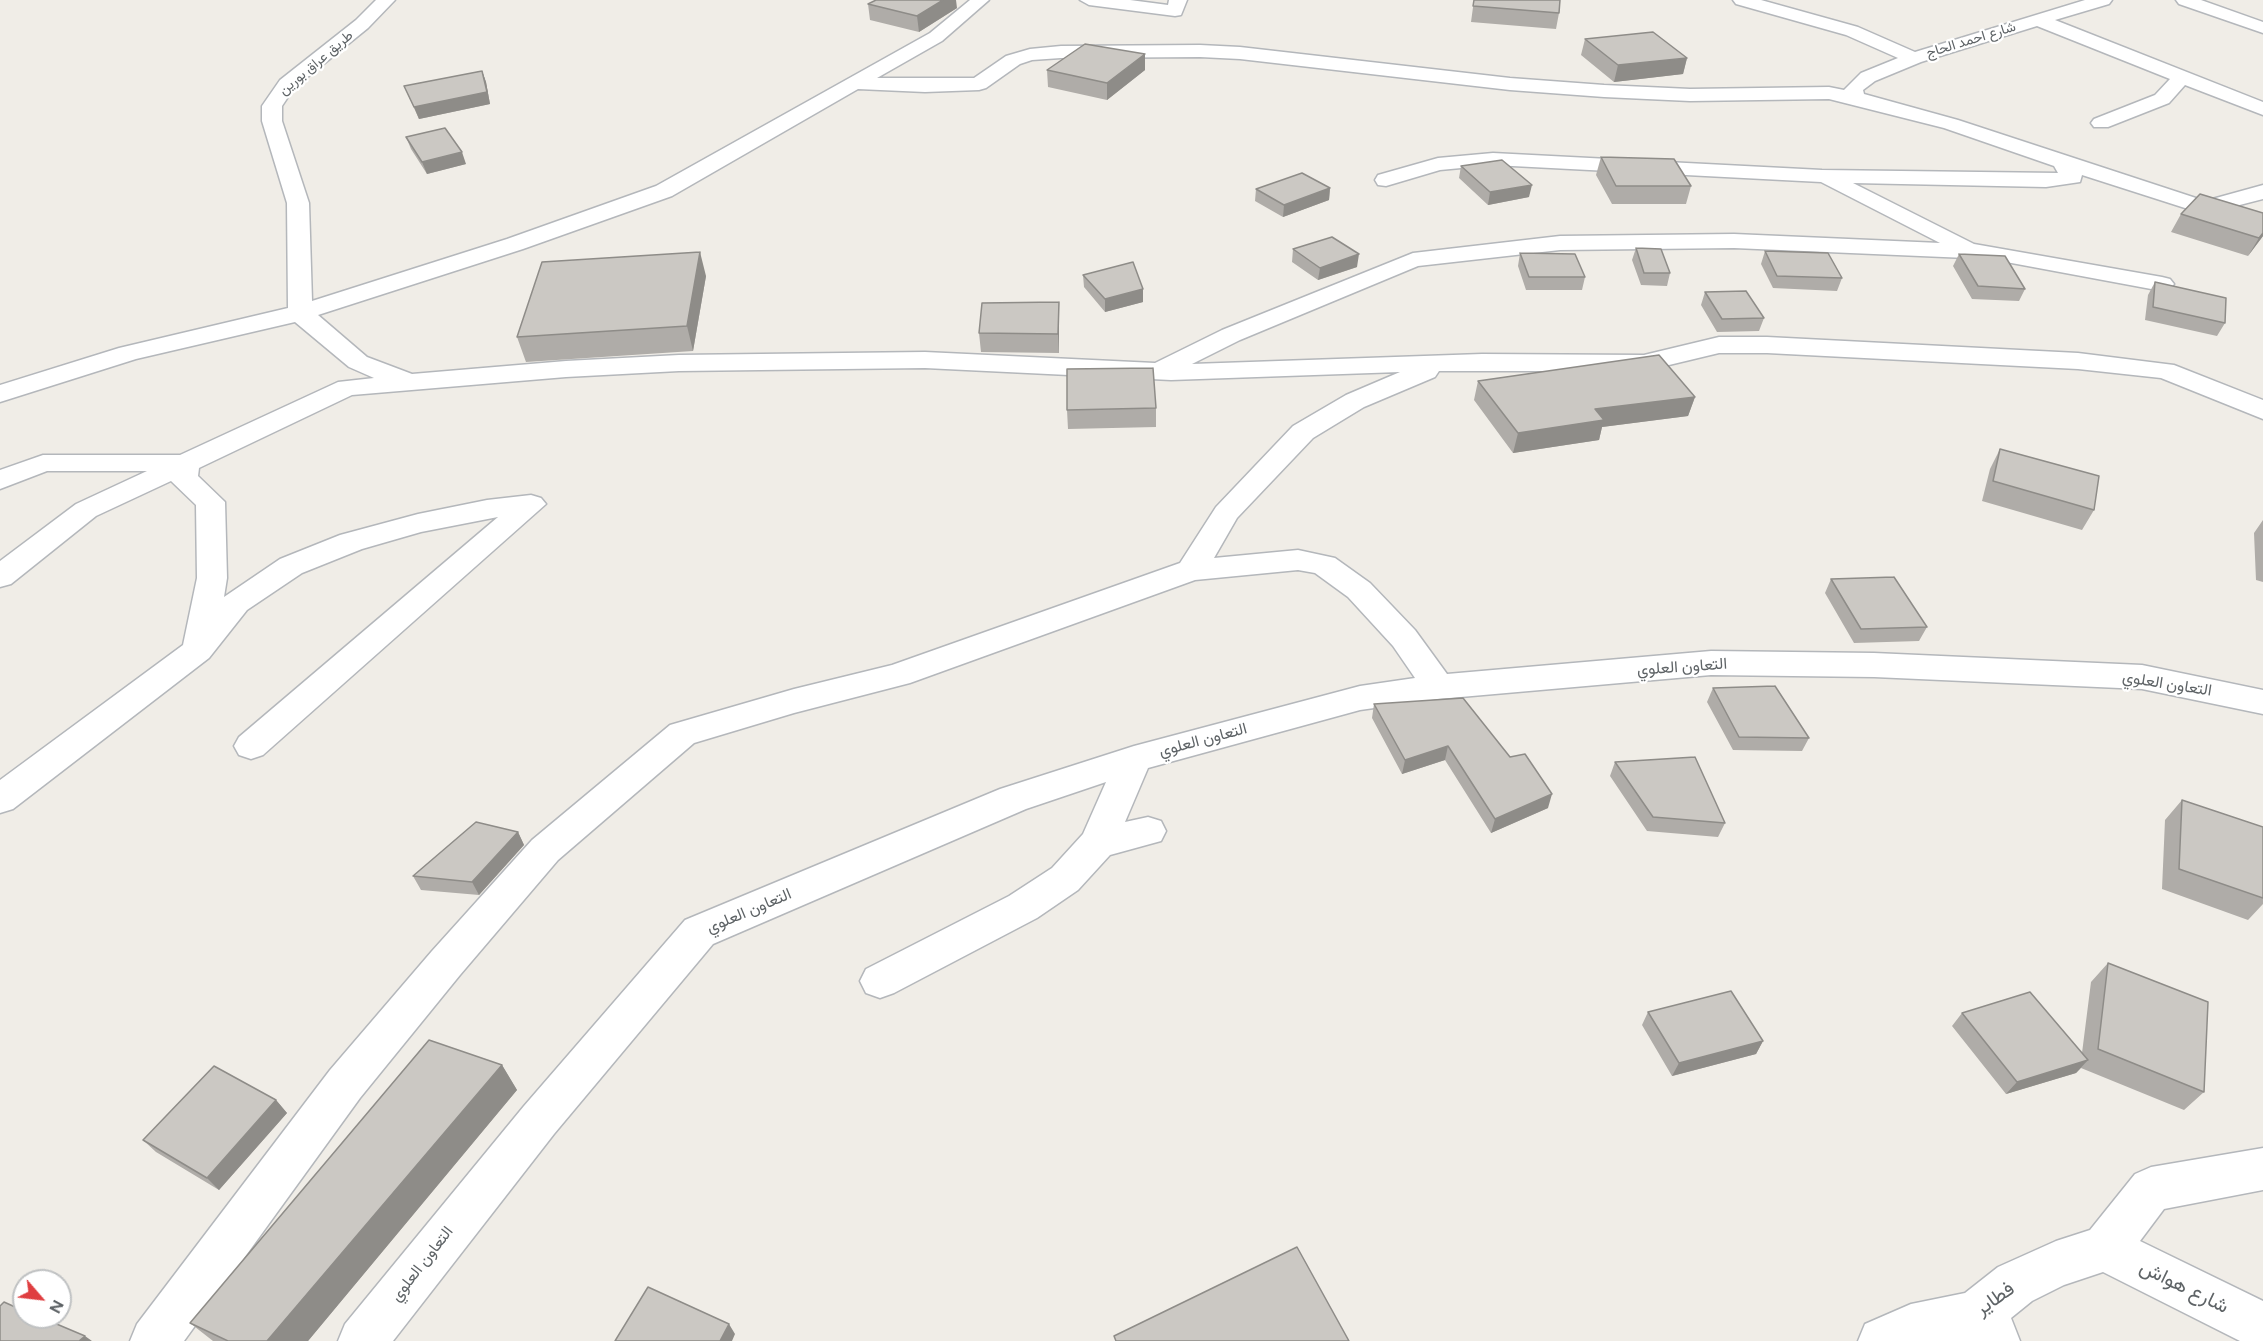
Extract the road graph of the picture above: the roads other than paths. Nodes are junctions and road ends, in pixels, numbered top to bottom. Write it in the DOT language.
graph roads {
  1 [pos="386,0"];
  2 [pos="980,0"];
  3 [pos="1089,0"];
  4 [pos="1178,0"];
  5 [pos="1742,0"];
  6 [pos="2103,0"];
  7 [pos="2185,0"];
  8 [pos="2038,20"];
  9 [pos="2263,28"];
  10 [pos="1914,58"];
  11 [pos="2181,78"];
  12 [pos="853,83"];
  13 [pos="1856,98"];
  14 [pos="2263,109"];
  15 [pos="2101,123"];
  16 [pos="2061,162"];
  17 [pos="1822,176"];
  18 [pos="1386,180"];
  19 [pos="2263,192"];
  20 [pos="2206,207"];
  21 [pos="2263,226"];
  22 [pos="1974,251"];
  23 [pos="2162,284"];
  24 [pos="300,313"];
  25 [pos="1456,363"];
  26 [pos="1155,371"];
  27 [pos="410,382"];
  28 [pos="0,394"];
  29 [pos="2263,411"];
  30 [pos="186,462"];
  31 [pos="0,480"];
  32 [pos="1191,570"];
  33 [pos="0,577"];
  34 [pos="198,650"];
  35 [pos="1438,687"];
  36 [pos="2263,702"];
  37 [pos="250,746"];
  38 [pos="1134,759"];
  39 [pos="0,799"];
  40 [pos="1148,831"];
  41 [pos="1098,843"];
  42 [pos="880,981"];
  43 [pos="2263,1168"];
  44 [pos="2105,1248"];
  45 [pos="2263,1327"];
  46 [pos="1986,1328"];
  47 [pos="154,1341"];
  48 [pos="362,1341"];
  49 [pos="1882,1341"];
  1 -- 24 [label="street, طريق عراق بورين"];
  2 -- 12 [label="street"];
  3 -- 4 [label="street"];
  5 -- 10 [label="street"];
  6 -- 8 [label="street, شارع احمد الحاج"];
  7 -- 9 [label="street"];
  8 -- 10 [label="street, شارع احمد الحاج"];
  8 -- 11 [label="street"];
  10 -- 13 [label="street, شارع احمد الحاج"];
  11 -- 14 [label="street"];
  11 -- 15 [label="street"];
  12 -- 13 [label="street"];
  12 -- 24 [label="street"];
  13 -- 16 [label="street"];
  16 -- 17 [label="street"];
  16 -- 20 [label="street"];
  17 -- 18 [label="street"];
  17 -- 22 [label="street"];
  19 -- 20 [label="street"];
  20 -- 21 [label="street"];
  22 -- 23 [label="street"];
  22 -- 26 [label="street"];
  24 -- 27 [label="street"];
  24 -- 28 [label="street"];
  25 -- 26 [label="street"];
  25 -- 29 [label="street"];
  25 -- 32 [label="street"];
  26 -- 27 [label="street"];
  27 -- 30 [label="street"];
  30 -- 31 [label="street"];
  30 -- 33 [label="street"];
  30 -- 34 [label="street"];
  32 -- 35 [label="street"];
  32 -- 47 [label="street"];
  34 -- 37 [label="street"];
  34 -- 39 [label="street"];
  35 -- 36 [label="street, التعاون العلوي"];
  35 -- 38 [label="street, التعاون العلوي"];
  38 -- 41 [label="street"];
  38 -- 48 [label="street, التعاون العلوي"];
  40 -- 41 [label="street"];
  41 -- 42 [label="street"];
  43 -- 44 [label="street"];
  44 -- 45 [label="street, شارع هواش"];
  44 -- 46 [label="street, فطاير"];
  46 -- 49 [label="street, فطاير"];
}
